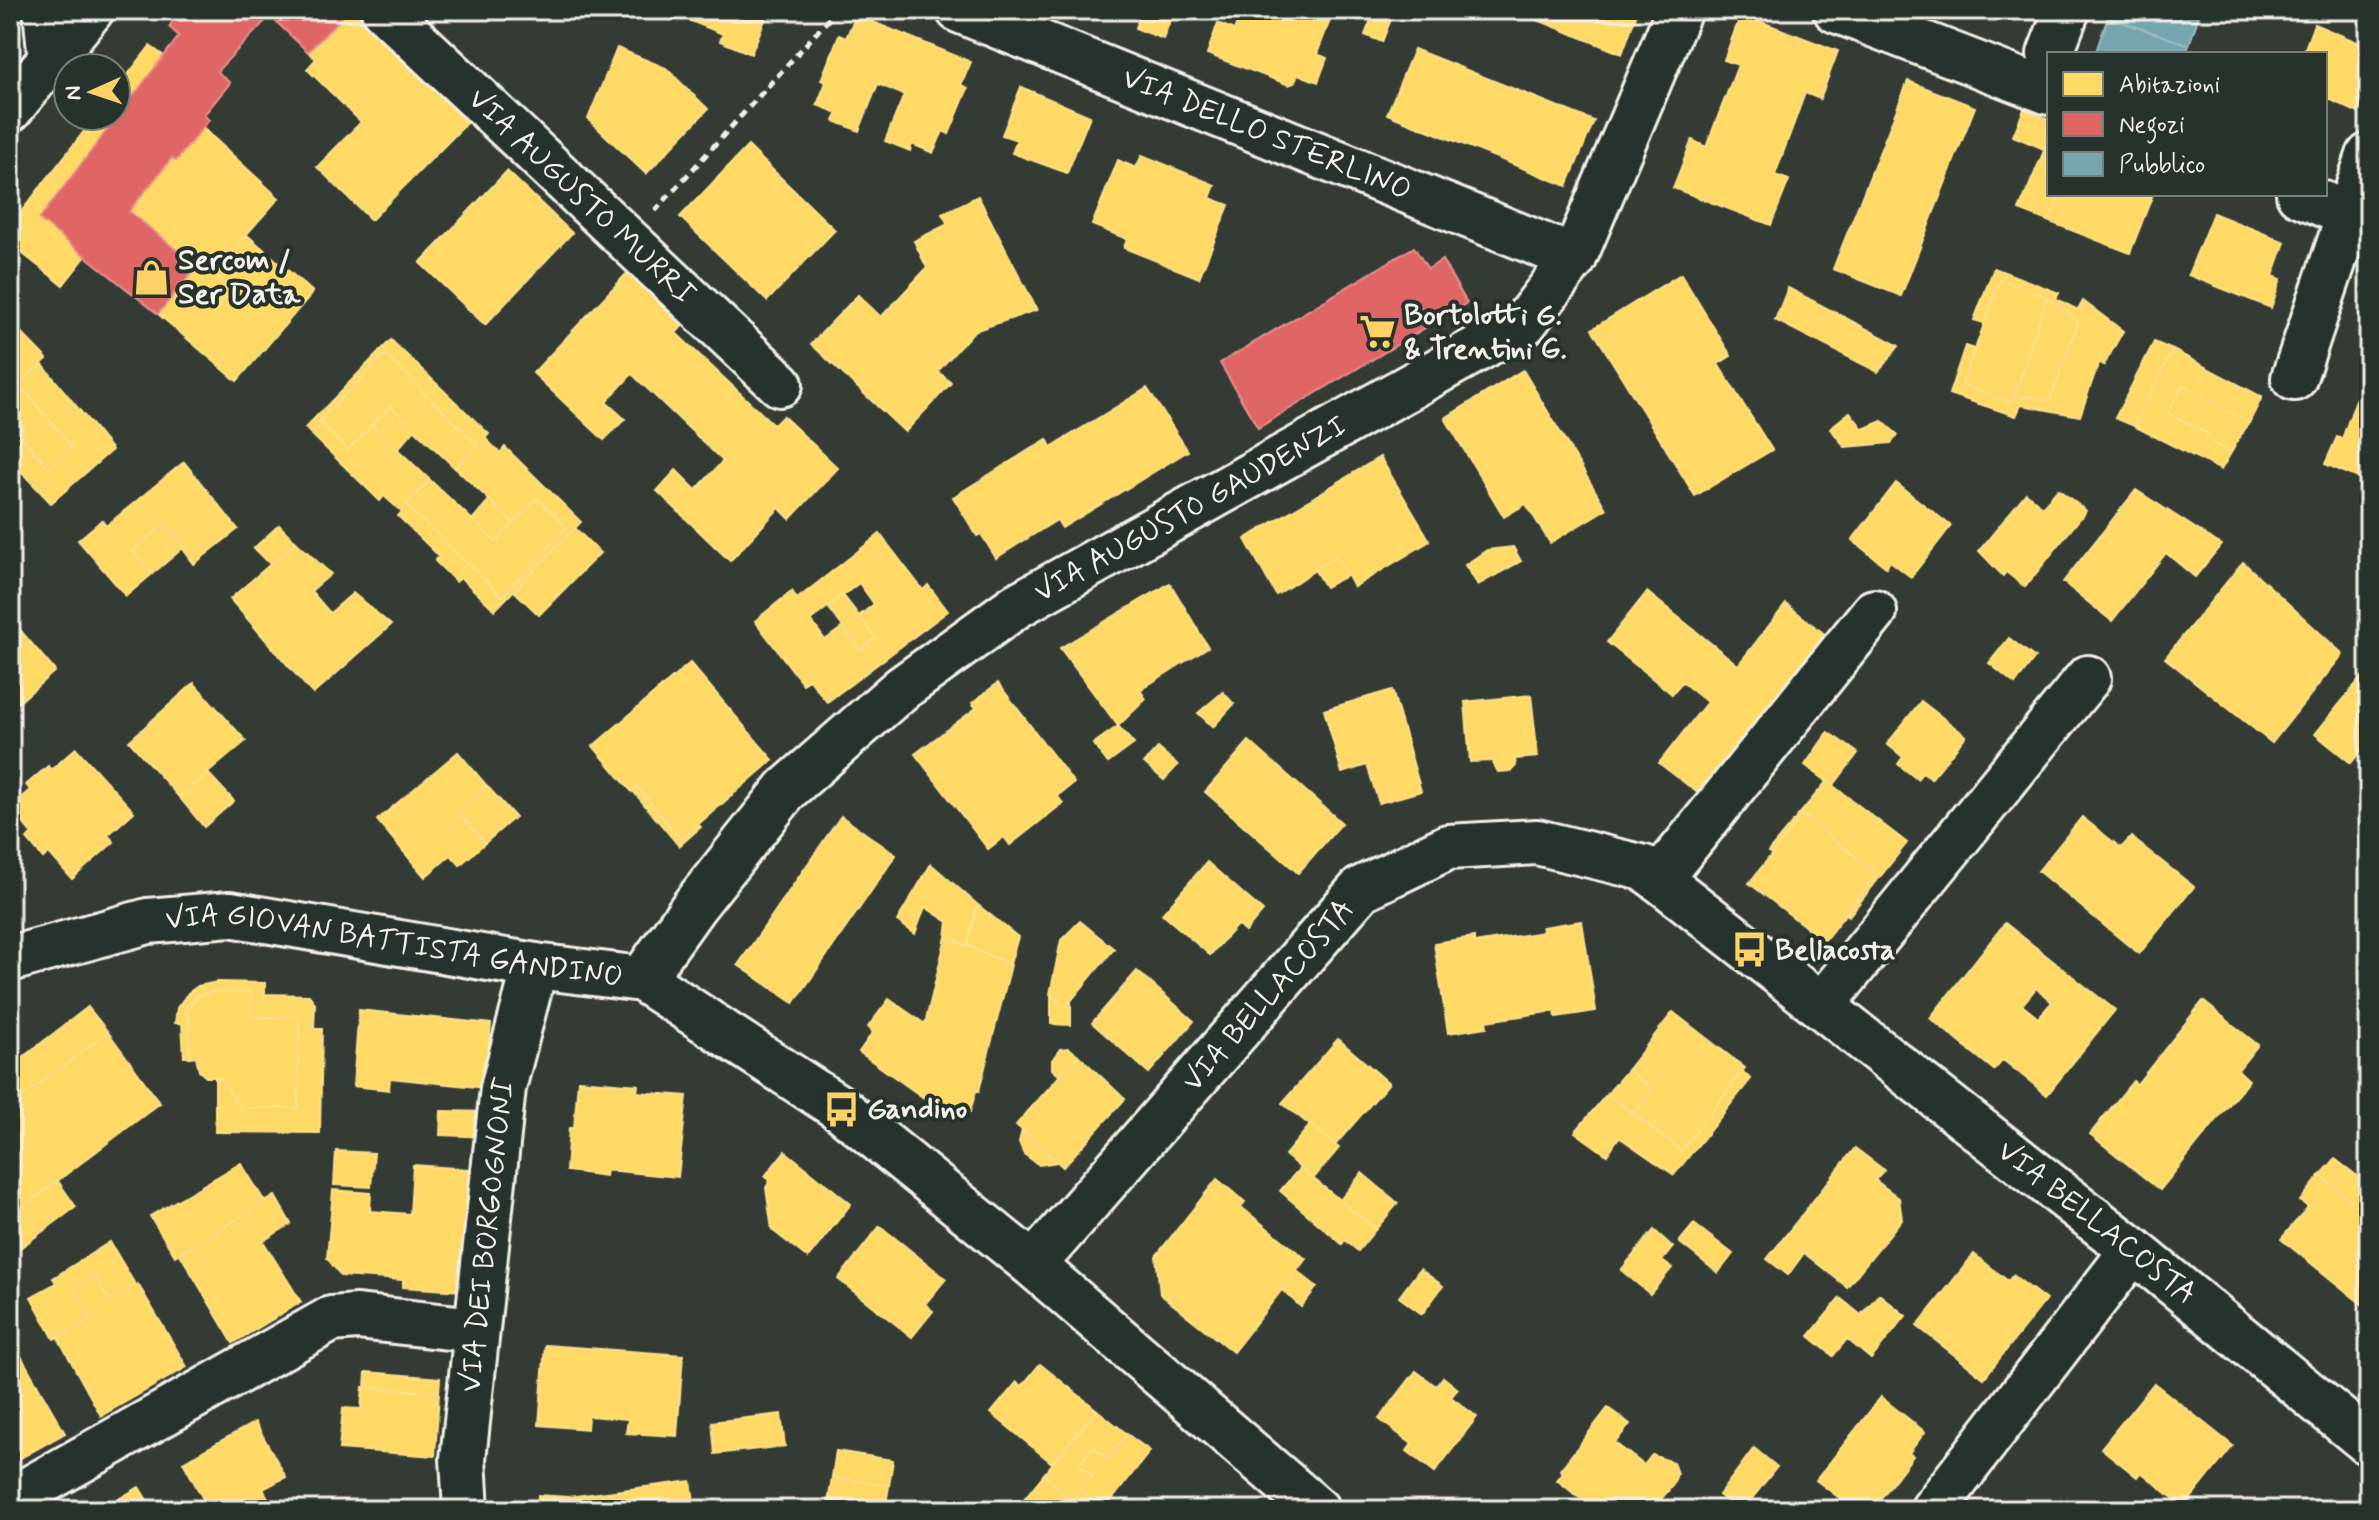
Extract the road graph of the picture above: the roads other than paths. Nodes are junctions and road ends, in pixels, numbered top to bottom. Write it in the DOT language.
graph roads {
  1 [pos="46,10"];
  2 [pos="91,10"];
  3 [pos="384,10"];
  4 [pos="959,10"];
  5 [pos="1679,10"];
  6 [pos="1836,10"];
  7 [pos="2067,10"];
  8 [pos="2053,52"];
  9 [pos="51,61"];
  10 [pos="2046,73"];
  11 [pos="10,109"];
  12 [pos="2369,156"];
  13 [pos="2304,196"];
  14 [pos="2358,218"];
  15 [pos="1574,258"];
  16 [pos="2294,378"];
  17 [pos="780,384"];
  18 [pos="1874,612"];
  19 [pos="2088,678"];
  20 [pos="1659,879"];
  21 [pos="10,959"];
  22 [pos="535,966"];
  23 [pos="642,979"];
  24 [pos="1822,1005"];
  25 [pos="2133,1250"];
  26 [pos="1033,1265"];
  27 [pos="476,1330"];
  28 [pos="2369,1443"];
  29 [pos="10,1500"];
  30 [pos="466,1510"];
  31 [pos="1317,1510"];
  32 [pos="1933,1510"];
  1 -- 9 [label="street"];
  2 -- 9 [label="street"];
  3 -- 17 [label="street, VIA AUGUSTO MURRI"];
  4 -- 15 [label="street, VIA DELLO STERLINO"];
  5 -- 15 [label="street, VIA AUGUSTO GAUDENZI"];
  6 -- 10 [label="street"];
  7 -- 8 [label="street"];
  9 -- 11 [label="street"];
  12 -- 14 [label="street"];
  13 -- 14 [label="street"];
  14 -- 16 [label="street"];
  15 -- 23 [label="street, VIA AUGUSTO GAUDENZI"];
  18 -- 20 [label="street"];
  19 -- 24 [label="street"];
  20 -- 24 [label="street, VIA BELLACOSTA"];
  20 -- 26 [label="street, VIA BELLACOSTA"];
  21 -- 22 [label="street, VIA GIOVAN BATTISTA GANDINO"];
  22 -- 23 [label="street, VIA GIOVAN BATTISTA GANDINO"];
  22 -- 27 [label="street, VIA DEI BORGOGNONI"];
  23 -- 26 [label="street, VIA GIOVAN BATTISTA GANDINO"];
  24 -- 25 [label="street, VIA BELLACOSTA"];
  25 -- 28 [label="street, VIA BELLACOSTA"];
  25 -- 32 [label="street"];
  26 -- 31 [label="street, VIA GIOVAN BATTISTA GANDINO"];
  27 -- 29 [label="street"];
  27 -- 30 [label="street, VIA DEI BORGOGNONI"];
}
